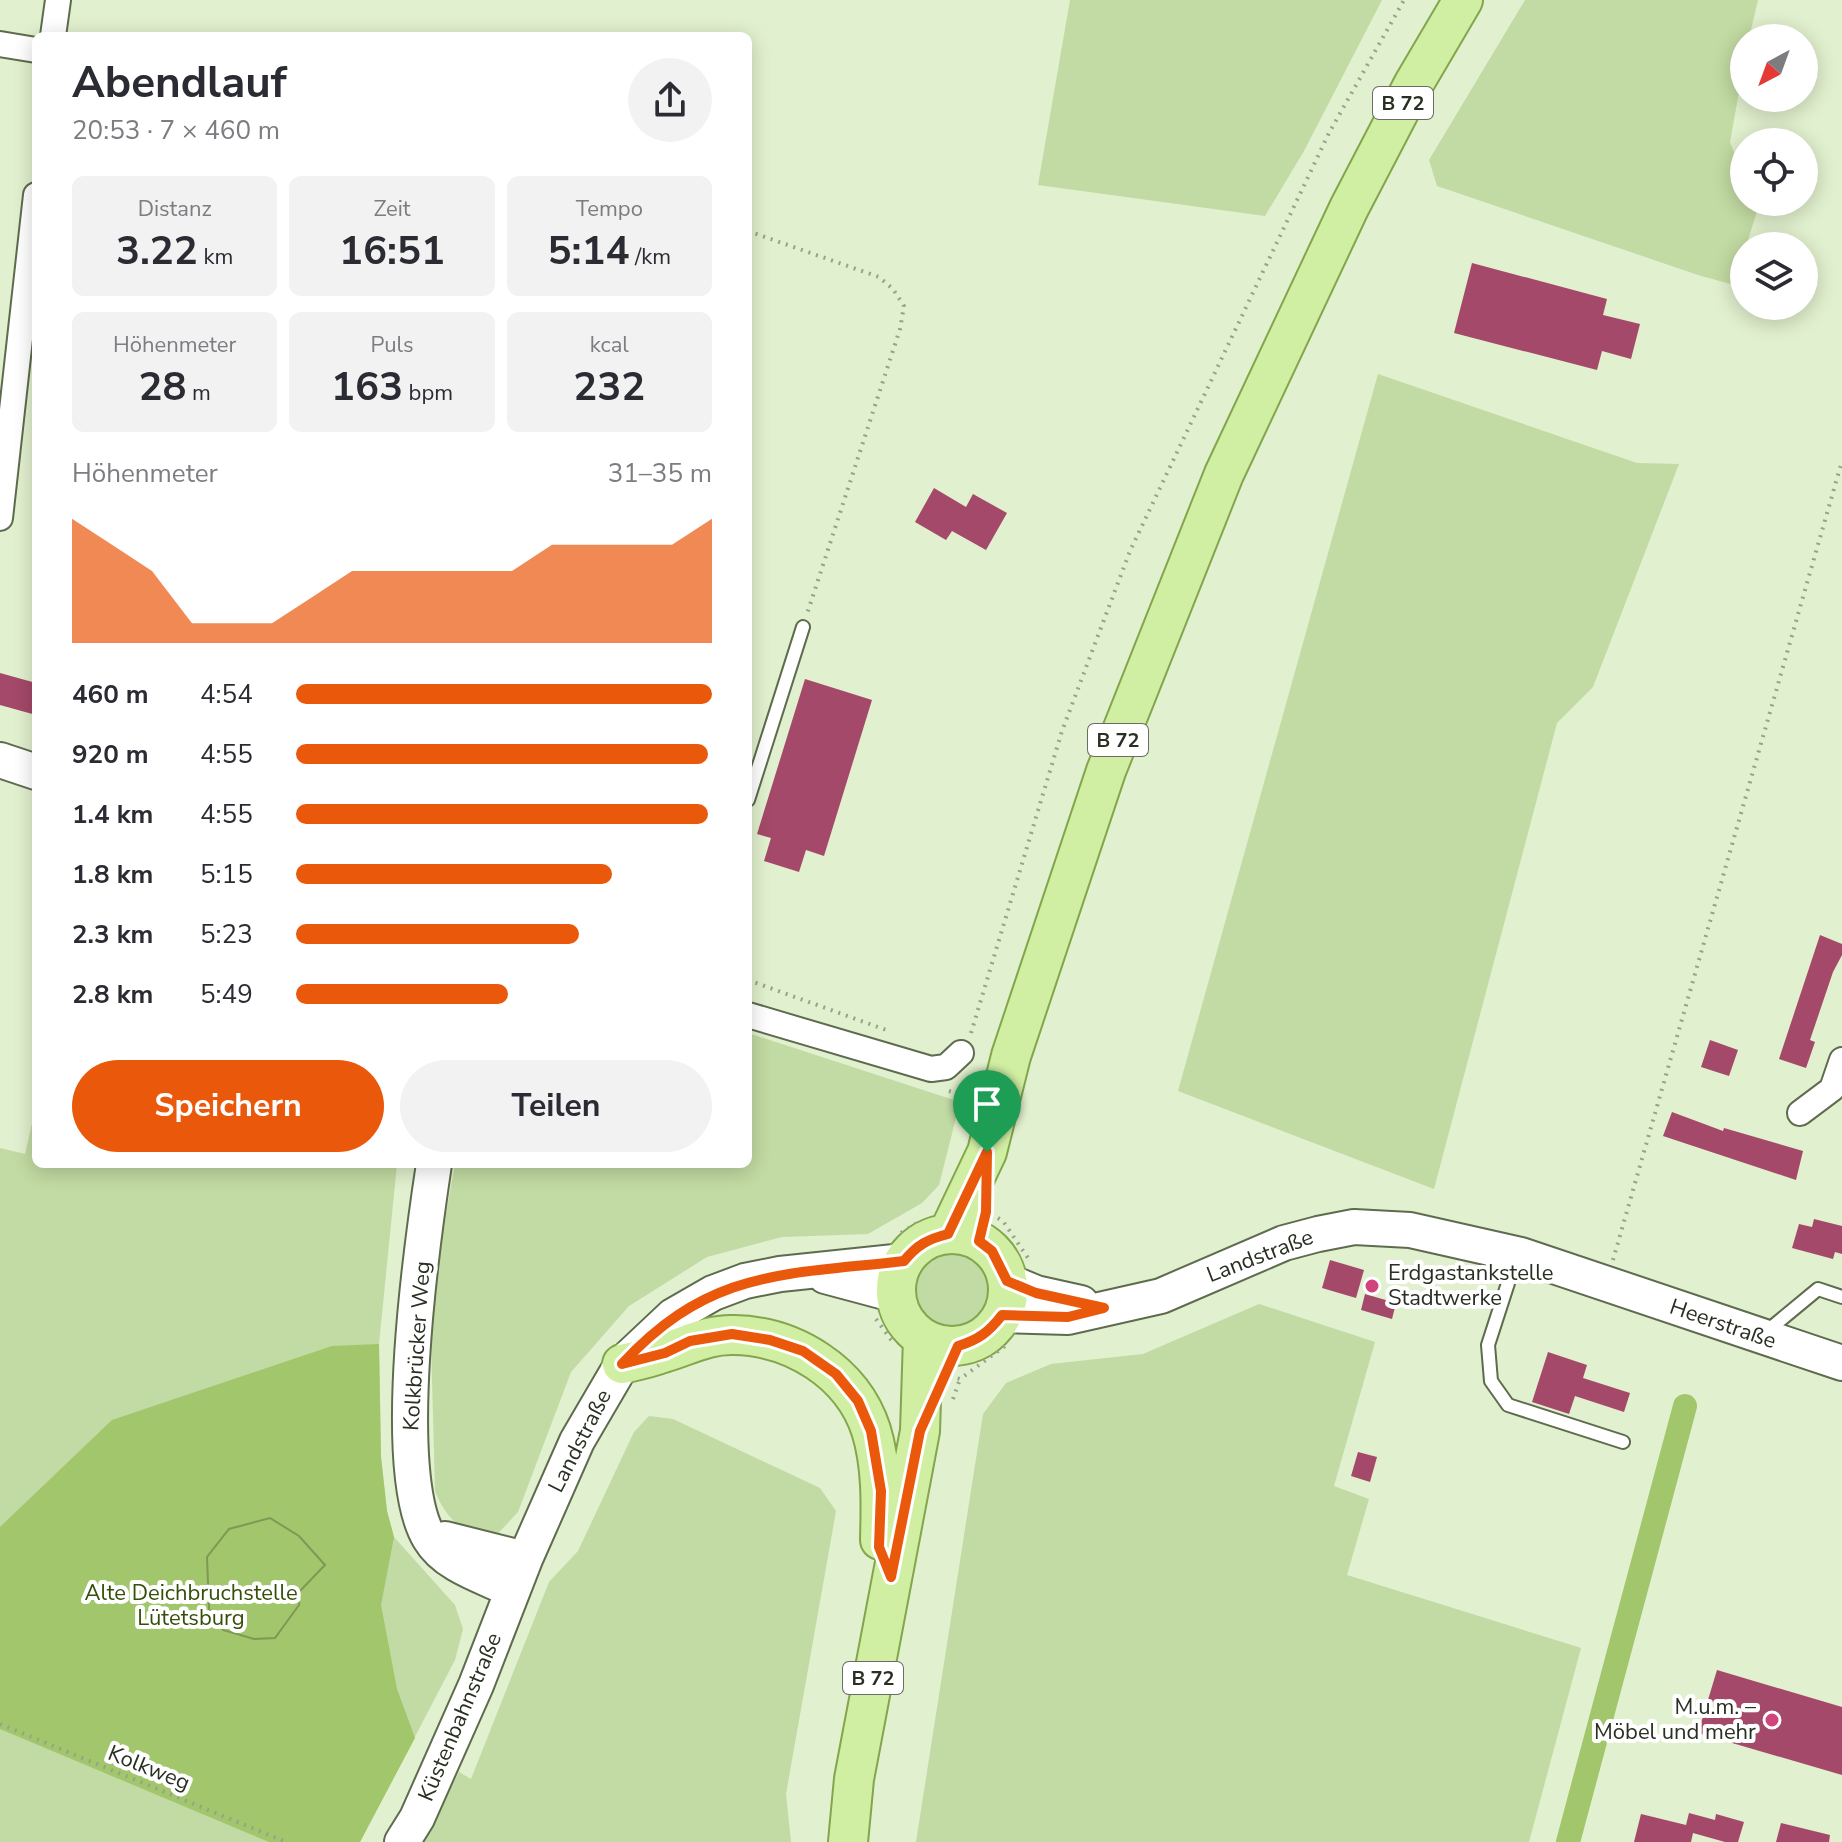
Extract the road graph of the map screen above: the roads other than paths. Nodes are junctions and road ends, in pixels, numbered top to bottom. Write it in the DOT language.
graph roads {
  1 [pos="58,0"];
  2 [pos="1463,0"];
  3 [pos="54,32"];
  4 [pos="0,44"];
  5 [pos="32,49"];
  6 [pos="32,231"];
  7 [pos="0,518"];
  8 [pos="803,627"];
  9 [pos="0,760"];
  10 [pos="32,771"];
  11 [pos="752,787"];
  12 [pos="752,1016"];
  13 [pos="961,1053"];
  14 [pos="1842,1060"];
  15 [pos="1800,1113"];
  16 [pos="434,1168"];
  17 [pos="971,1229"];
  18 [pos="1521,1255"];
  19 [pos="900,1278"];
  20 [pos="1607,1285"];
  21 [pos="1015,1289"];
  22 [pos="1842,1297"];
  23 [pos="1761,1337"];
  24 [pos="941,1342"];
  25 [pos="1842,1363"];
  26 [pos="622,1364"];
  27 [pos="1623,1442"];
  28 [pos="518,1574"];
  29 [pos="891,1577"];
  30 [pos="402,1842"];
  31 [pos="848,1842"];
  1 -- 3 [label="street"];
  2 -- 17 [label="main road, B 72"];
  4 -- 5 [label="street"];
  6 -- 7 [label="street"];
  8 -- 11 [label="lane"];
  9 -- 10 [label="street"];
  12 -- 13 [label="street"];
  14 -- 15 [label="street"];
  16 -- 28 [label="street, Kolkbrücker Weg"];
  17 -- 19 [label="main road"];
  17 -- 21 [label="main road"];
  18 -- 20 [label="street, Landstraße"];
  18 -- 21 [label="street, Landstraße"];
  18 -- 27 [label="lane"];
  19 -- 24 [label="main road"];
  19 -- 26 [label="street, Landstraße"];
  20 -- 23 [label="street, Heerstraße"];
  21 -- 24 [label="main road"];
  22 -- 23 [label="lane"];
  23 -- 25 [label="street, Heerstraße"];
  24 -- 29 [label="main road, B 72"];
  26 -- 28 [label="street, Landstraße"];
  26 -- 29 [label="main road"];
  28 -- 30 [label="street, Küstenbahnstraße"];
  29 -- 31 [label="main road, B 72"];
}
